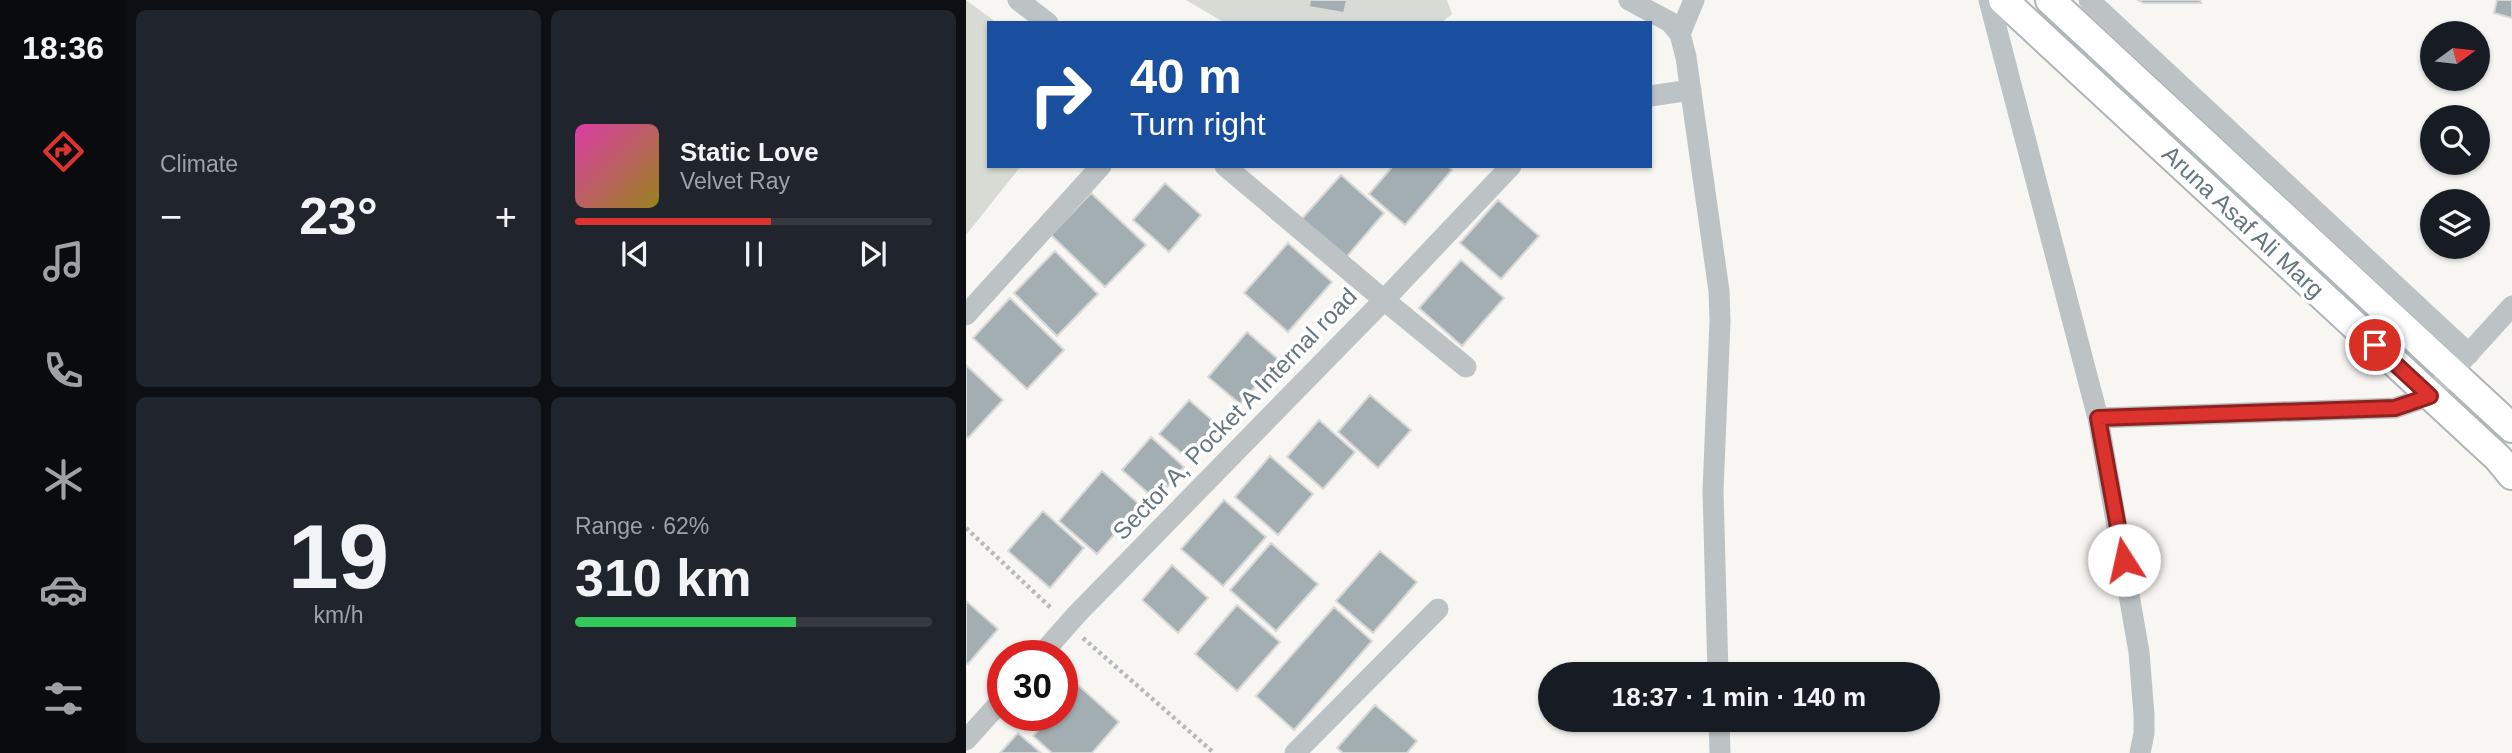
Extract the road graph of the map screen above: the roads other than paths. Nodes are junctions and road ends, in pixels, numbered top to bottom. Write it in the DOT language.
graph roads {
  1 [pos="1018,0"];
  2 [pos="1629,0"];
  3 [pos="1694,0"];
  4 [pos="1989,0"];
  5 [pos="2003,0"];
  6 [pos="2050,0"];
  7 [pos="2089,0"];
  8 [pos="1045,21"];
  9 [pos="1680,34"];
  10 [pos="1691,90"];
  11 [pos="1652,96"];
  12 [pos="1099,168"];
  13 [pos="1227,168"];
  14 [pos="1509,168"];
  15 [pos="1384,300"];
  16 [pos="2512,306"];
  17 [pos="966,315"];
  18 [pos="2460,364"];
  19 [pos="1466,367"];
  20 [pos="2430,396"];
  21 [pos="2098,418"];
  22 [pos="2512,428"];
  23 [pos="2512,475"];
  24 [pos="1438,609"];
  25 [pos="1054,640"];
  26 [pos="1718,662"];
  27 [pos="987,716"];
  28 [pos="1719,732"];
  29 [pos="966,740"];
  30 [pos="1295,753"];
  31 [pos="1720,753"];
  32 [pos="2140,753"];
  1 -- 8 [label="street"];
  2 -- 9 [label="street"];
  3 -- 9 [label="street"];
  4 -- 21 [label="street"];
  5 -- 20 [label="main road, Aruna Asaf Ali Marg"];
  6 -- 18 [label="main road, Aruna Asaf Ali Marg"];
  7 -- 18 [label="street"];
  9 -- 10 [label="street"];
  10 -- 11 [label="street"];
  10 -- 26 [label="street"];
  12 -- 17 [label="street"];
  13 -- 15 [label="street, Sector A, Pocket A Internal road"];
  14 -- 15 [label="street"];
  15 -- 19 [label="street"];
  15 -- 25 [label="street, Sector A, Pocket A Internal road"];
  16 -- 18 [label="street"];
  18 -- 20 [label="street"];
  18 -- 22 [label="main road, Aruna Asaf Ali Marg"];
  20 -- 21 [label="street"];
  20 -- 23 [label="main road, Aruna Asaf Ali Marg"];
  21 -- 32 [label="street"];
  24 -- 30 [label="street"];
  27 -- 29 [label="street"];
  28 -- 31 [label="street"];
}
